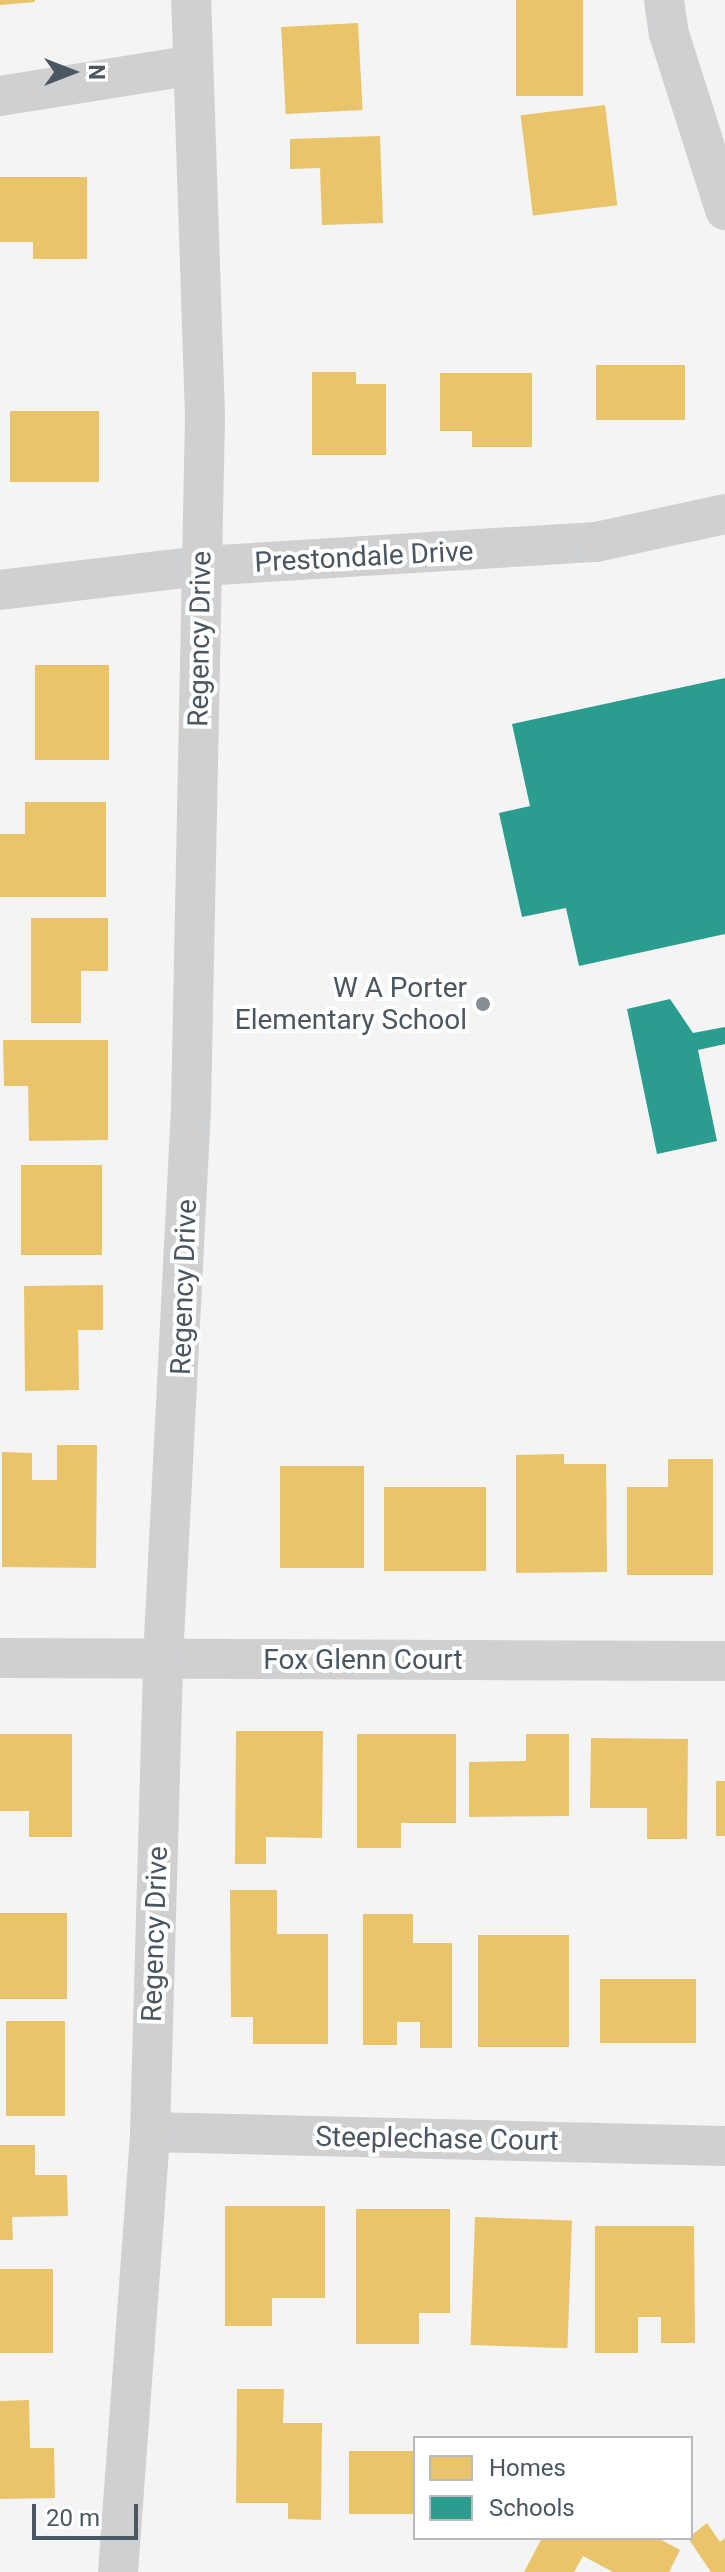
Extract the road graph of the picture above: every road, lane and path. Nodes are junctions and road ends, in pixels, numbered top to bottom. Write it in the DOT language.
graph roads {
  1 [pos="191,0"];
  2 [pos="664,0"];
  3 [pos="193,65"];
  4 [pos="0,96"];
  5 [pos="725,210"];
  6 [pos="725,514"];
  7 [pos="202,566"];
  8 [pos="0,590"];
  9 [pos="0,1658"];
  10 [pos="163,1659"];
  11 [pos="725,1661"];
  12 [pos="150,2132"];
  13 [pos="725,2146"];
  14 [pos="118,2572"];
  1 -- 3 [label="street, Regency Drive"];
  2 -- 5 [label="street"];
  3 -- 4 [label="street"];
  3 -- 7 [label="street, Regency Drive"];
  6 -- 7 [label="street, Prestondale Drive"];
  7 -- 8 [label="street, Prestondale Drive"];
  7 -- 10 [label="street, Regency Drive"];
  9 -- 10 [label="street, Fox Glenn Court"];
  10 -- 11 [label="street, Fox Glenn Court"];
  10 -- 12 [label="street, Regency Drive"];
  12 -- 13 [label="street, Steeplechase Court"];
  12 -- 14 [label="street, Regency Drive"];
}
